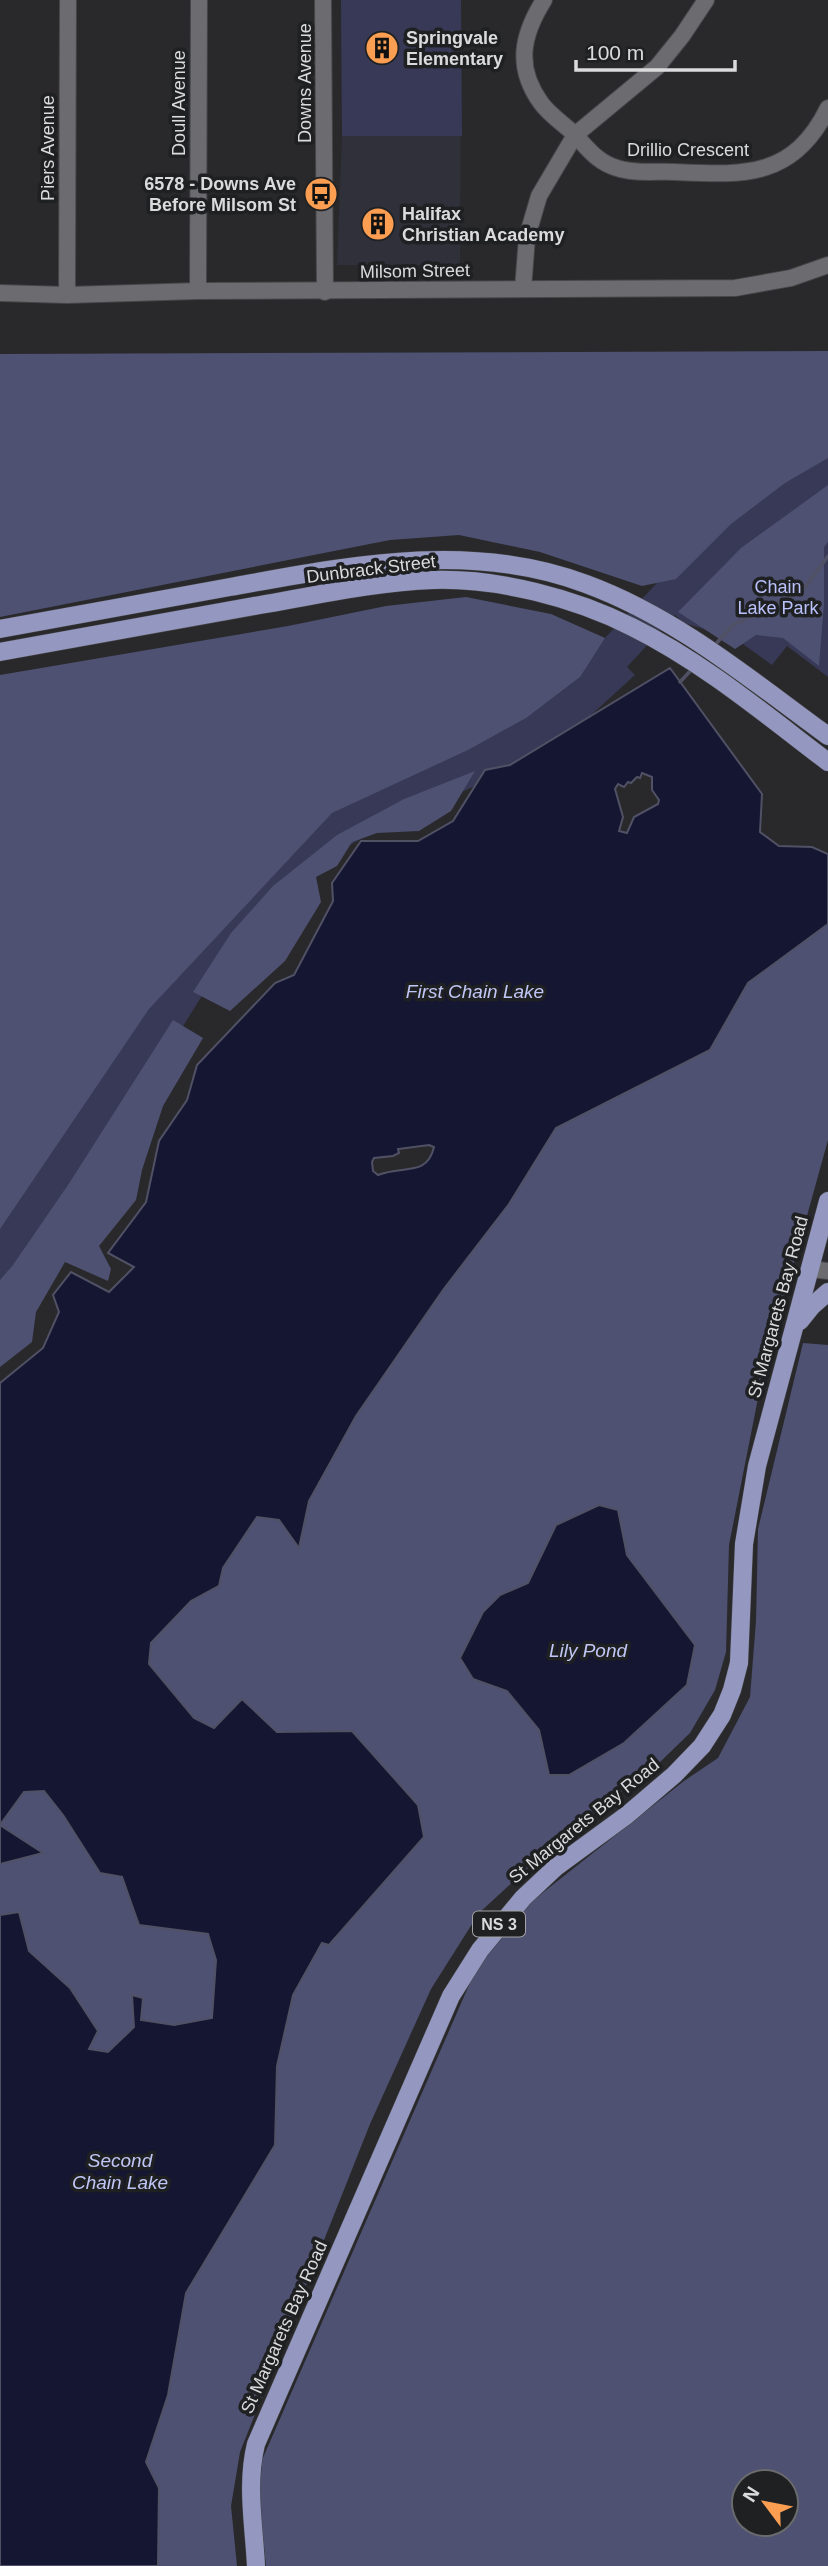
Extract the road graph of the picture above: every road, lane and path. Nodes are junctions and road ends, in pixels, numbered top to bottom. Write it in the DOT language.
graph roads {
  1 [pos="68,0"];
  2 [pos="199,0"];
  3 [pos="323,0"];
  4 [pos="544,0"];
  5 [pos="706,0"];
  6 [pos="828,108"];
  7 [pos="575,135"];
  8 [pos="828,265"];
  9 [pos="523,289"];
  10 [pos="198,291"];
  11 [pos="326,292"];
  12 [pos="0,293"];
  13 [pos="67,295"];
  14 [pos="0,629"];
  15 [pos="0,652"];
  16 [pos="828,736"];
  17 [pos="828,762"];
  18 [pos="828,1201"];
  19 [pos="819,1270"];
  20 [pos="828,1292"];
  21 [pos="794,1333"];
  22 [pos="256,2566"];
  1 -- 13 [label="street, Piers Avenue"];
  2 -- 10 [label="street, Doull Avenue"];
  3 -- 11 [label="street, Downs Avenue"];
  4 -- 7 [label="street, Drillio Crescent"];
  5 -- 7 [label="street"];
  6 -- 7 [label="street, Drillio Crescent"];
  7 -- 9 [label="street"];
  8 -- 9 [label="street, Milsom Street"];
  9 -- 11 [label="street, Milsom Street"];
  10 -- 11 [label="street, Milsom Street"];
  10 -- 13 [label="street, Milsom Street"];
  12 -- 13 [label="street, Milsom Street"];
  14 -- 16 [label="main road, Dunbrack Street"];
  15 -- 17 [label="main road, Dunbrack Street"];
  18 -- 19 [label="main road, St Margarets Bay Road / NS 3"];
  19 -- 21 [label="main road, St Margarets Bay Road / NS 3"];
  20 -- 21 [label="main road"];
  21 -- 22 [label="main road, St Margarets Bay Road / NS 3"];
}
